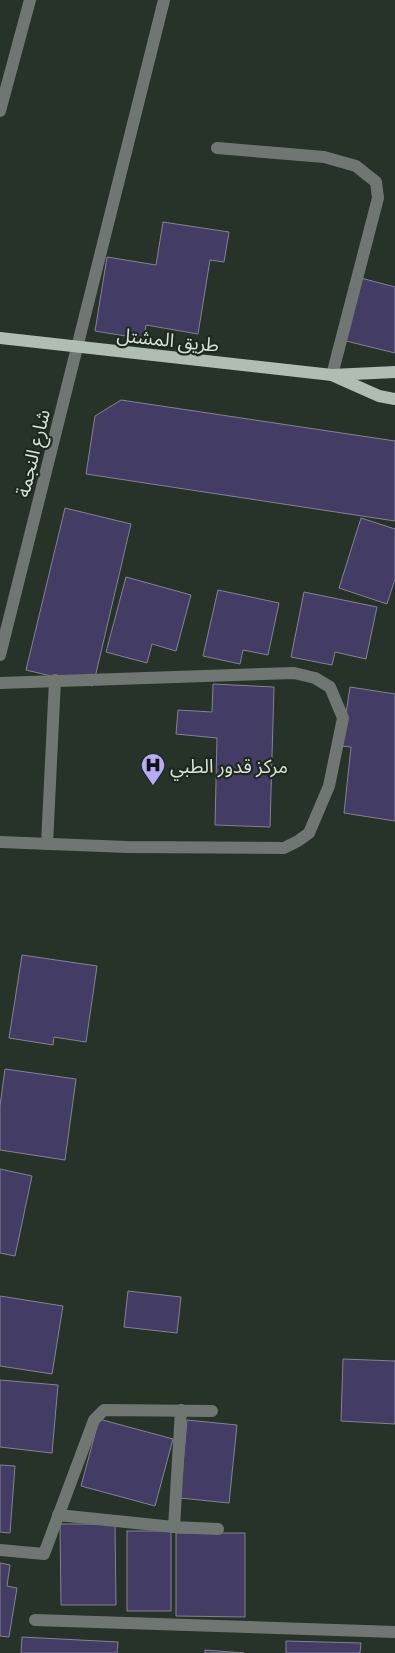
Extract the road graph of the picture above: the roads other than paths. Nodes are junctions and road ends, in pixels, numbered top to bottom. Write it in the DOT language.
graph roads {
  1 [pos="30,0"];
  2 [pos="164,0"];
  3 [pos="0,111"];
  4 [pos="218,148"];
  5 [pos="0,338"];
  6 [pos="78,348"];
  7 [pos="395,372"];
  8 [pos="332,375"];
  9 [pos="395,399"];
  10 [pos="0,655"];
  11 [pos="55,680"];
  12 [pos="0,683"];
  13 [pos="0,842"];
  14 [pos="47,844"];
  15 [pos="181,1410"];
  16 [pos="212,1411"];
  17 [pos="58,1516"];
  18 [pos="174,1527"];
  19 [pos="218,1529"];
  20 [pos="0,1550"];
  21 [pos="35,1620"];
  22 [pos="395,1632"];
  1 -- 3 [label="street"];
  2 -- 6 [label="street, شارع النجمة"];
  4 -- 8 [label="street"];
  5 -- 6 [label="main road, طريق المشتل"];
  6 -- 8 [label="main road, طريق المشتل"];
  6 -- 10 [label="street, شارع النجمة"];
  7 -- 8 [label="main road, طريق المشتل"];
  8 -- 9 [label="main road, طريق المشتل"];
  11 -- 12 [label="street"];
  11 -- 14 [label="street"];
  11 -- 14 [label="street"];
  13 -- 14 [label="street"];
  15 -- 16 [label="street"];
  15 -- 17 [label="street"];
  15 -- 18 [label="street"];
  17 -- 18 [label="street"];
  17 -- 20 [label="street"];
  18 -- 19 [label="street"];
  21 -- 22 [label="street"];
}
